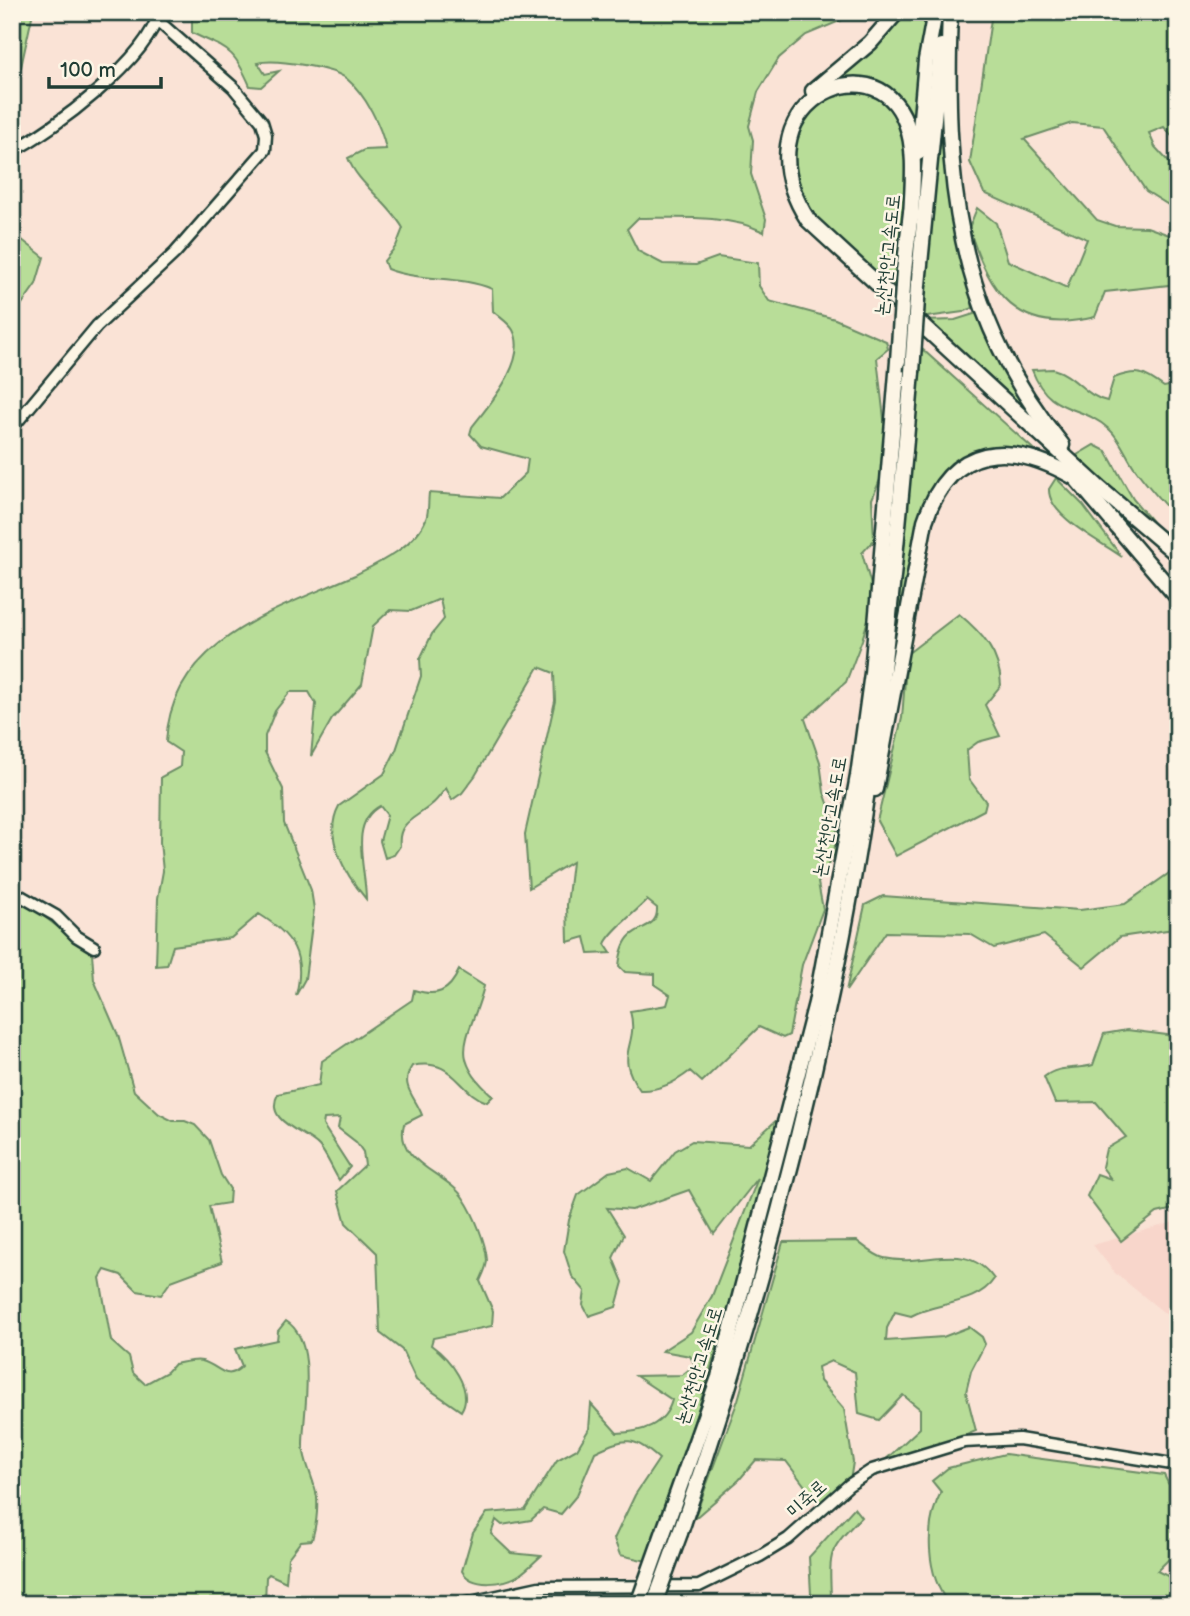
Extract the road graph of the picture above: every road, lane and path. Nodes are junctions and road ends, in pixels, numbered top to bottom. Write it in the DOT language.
graph roads {
  1 [pos="897,12"];
  2 [pos="935,12"];
  3 [pos="949,12"];
  4 [pos="158,16"];
  5 [pos="12,151"];
  6 [pos="911,219"];
  7 [pos="12,428"];
  8 [pos="1074,477"];
  9 [pos="1097,486"];
  10 [pos="1178,555"];
  11 [pos="1178,598"];
  12 [pos="850,889"];
  13 [pos="12,891"];
  14 [pos="93,947"];
  15 [pos="1178,1465"];
  16 [pos="461,1604"];
  17 [pos="638,1604"];
  18 [pos="654,1604"];
  1 -- 8 [label="highway"];
  2 -- 6 [label="highway, 논산천안고속도로"];
  3 -- 9 [label="highway"];
  3 -- 12 [label="highway, 논산천안고속도로, bridge"];
  4 -- 5 [label="street"];
  4 -- 7 [label="street"];
  6 -- 9 [label="highway"];
  6 -- 17 [label="highway, 논산천안고속도로, bridge"];
  8 -- 11 [label="highway"];
  8 -- 12 [label="highway"];
  9 -- 10 [label="highway"];
  12 -- 18 [label="highway, 논산천안고속도로, bridge"];
  13 -- 14 [label="street"];
  15 -- 16 [label="street, 미죽로"];
}
